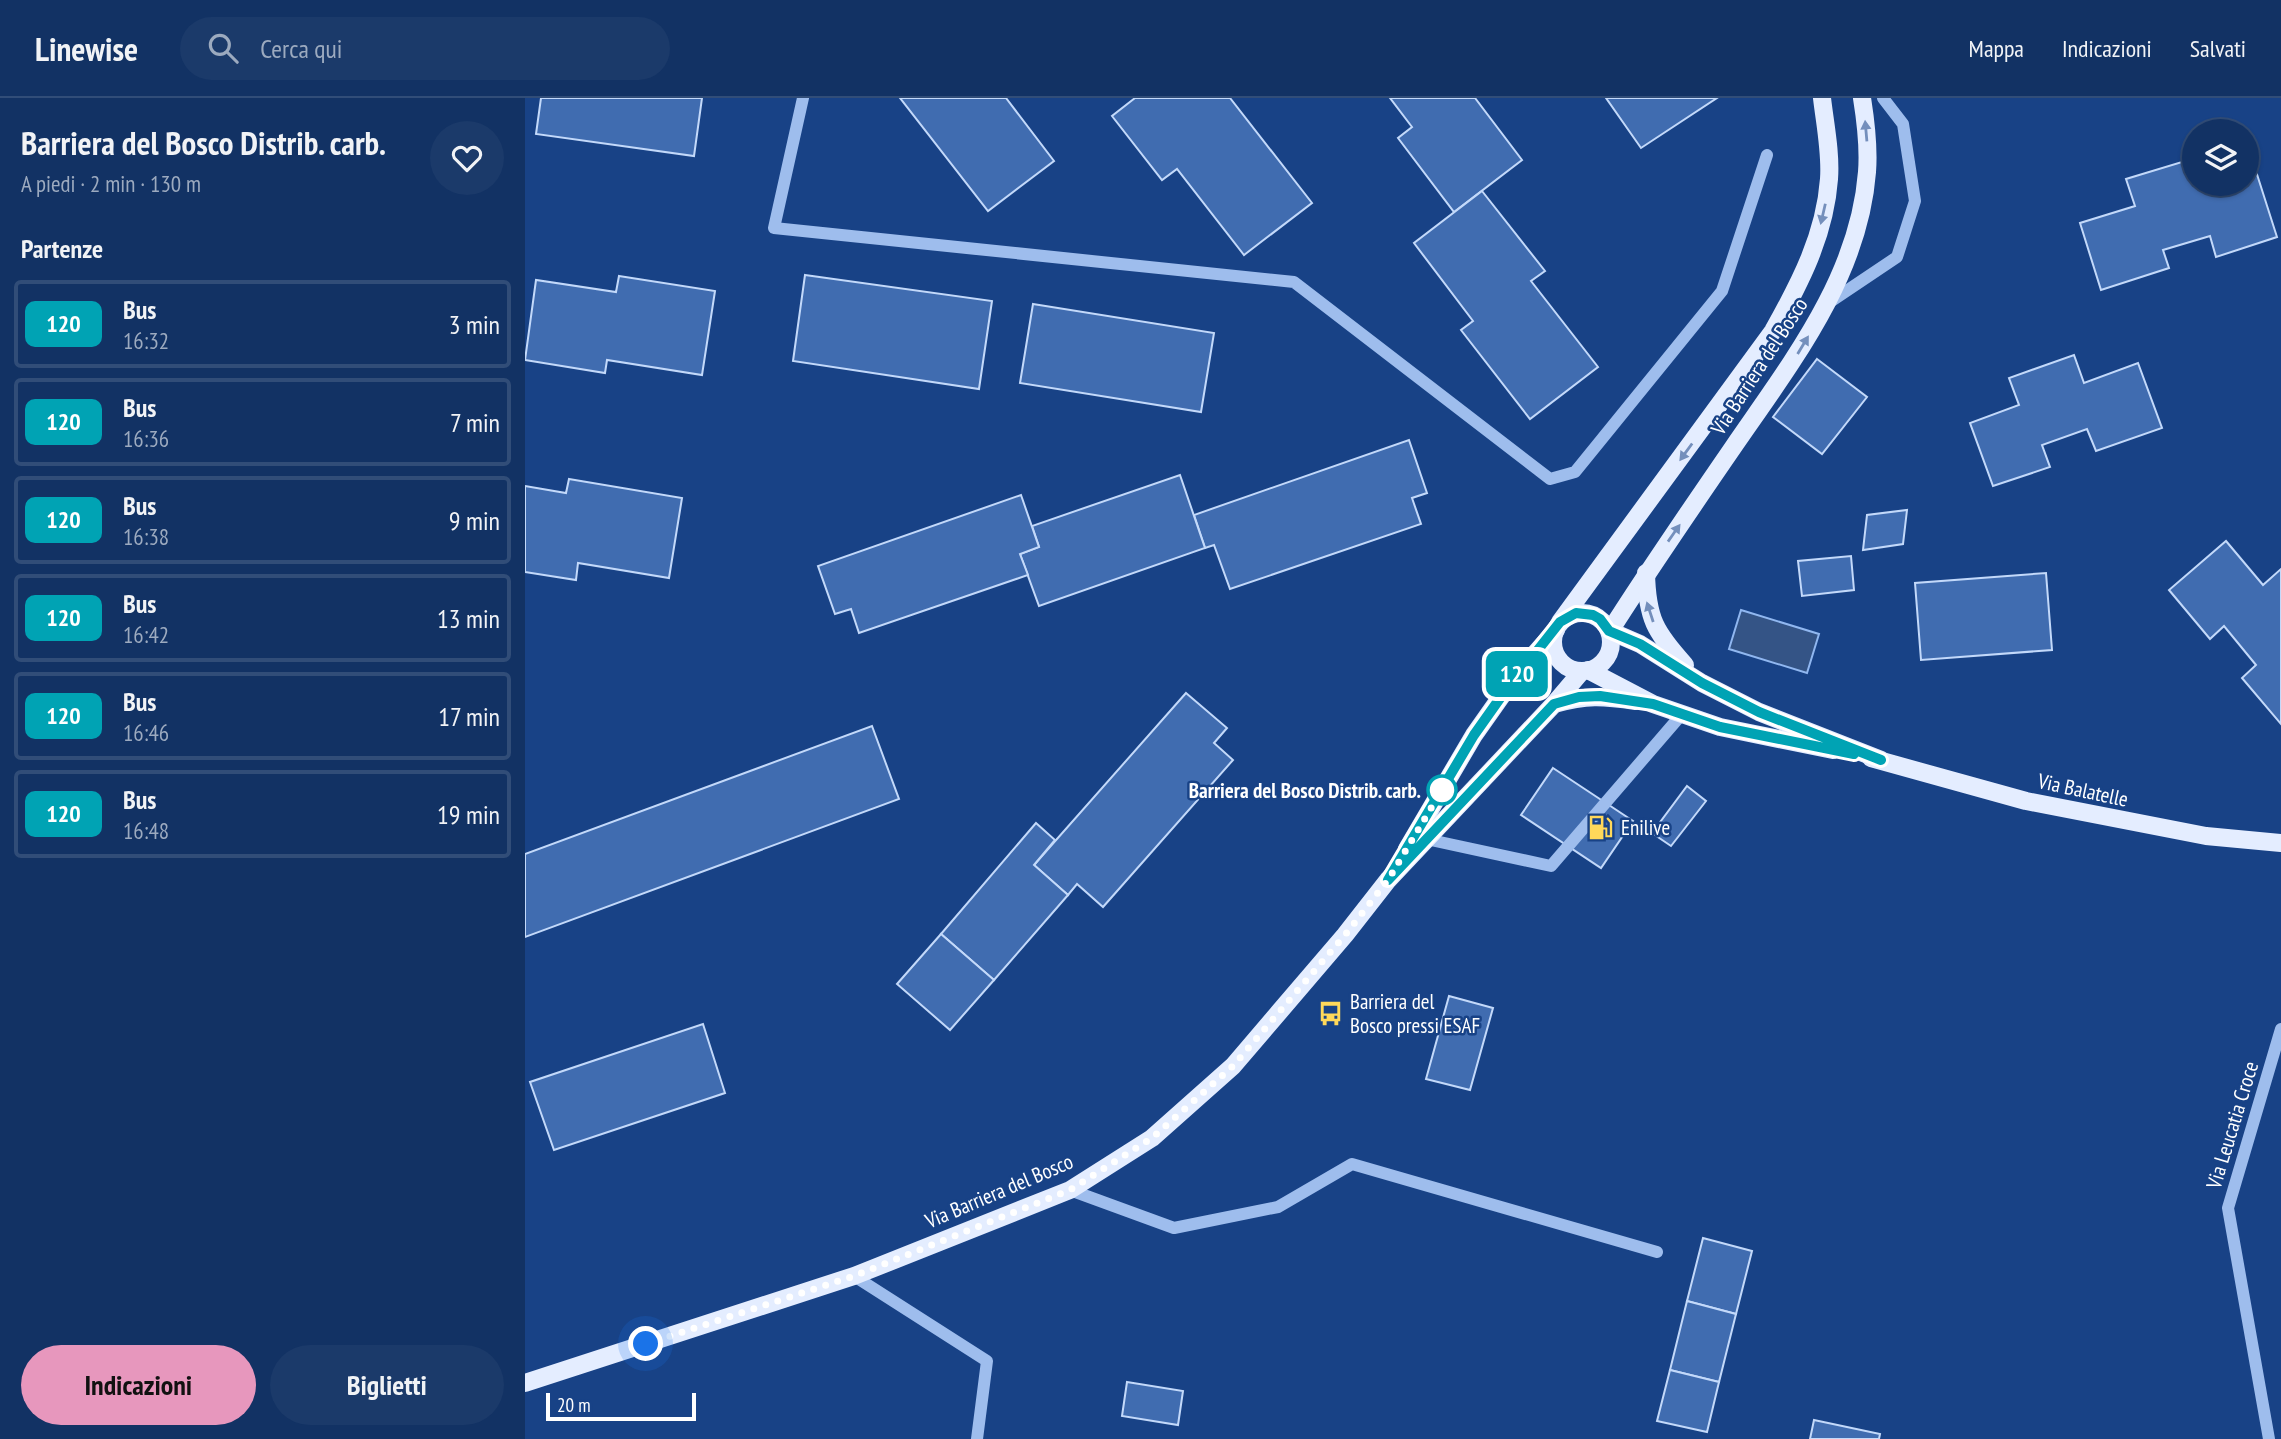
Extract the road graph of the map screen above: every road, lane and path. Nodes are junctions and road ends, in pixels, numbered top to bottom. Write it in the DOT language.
graph roads {
  1 [pos="803,98"];
  2 [pos="1822,98"];
  3 [pos="1862,98"];
  4 [pos="1883,98"];
  5 [pos="1767,155"];
  6 [pos="1826,304"];
  7 [pos="1646,573"];
  8 [pos="1558,626"];
  9 [pos="1609,631"];
  10 [pos="1585,671"];
  11 [pos="1702,683"];
  12 [pos="1554,704"];
  13 [pos="1653,704"];
  14 [pos="1682,714"];
  15 [pos="1881,760"];
  16 [pos="1426,839"];
  17 [pos="2281,843"];
  18 [pos="1388,880"];
  19 [pos="2281,1029"];
  20 [pos="1070,1190"];
  21 [pos="1657,1252"];
  22 [pos="854,1276"];
  23 [pos="525,1383"];
  24 [pos="977,1439"];
  25 [pos="2269,1439"];
  1 -- 5 [label="street"];
  2 -- 8 [label="main road, Via Barriera del Bosco, one-way"];
  6 -- 3 [label="main road, Via Barriera del Bosco, one-way"];
  4 -- 6 [label="street"];
  7 -- 6 [label="main road, Via Barriera del Bosco, one-way"];
  7 -- 9 [label="main road, Via Barriera del Bosco"];
  11 -- 7 [label="main road, one-way"];
  8 -- 9 [label="main road"];
  8 -- 10 [label="main road"];
  8 -- 18 [label="main road, Via Barriera del Bosco"];
  9 -- 10 [label="main road"];
  9 -- 11 [label="main road"];
  10 -- 12 [label="main road"];
  10 -- 13 [label="main road"];
  11 -- 15 [label="main road"];
  12 -- 13 [label="main road"];
  12 -- 16 [label="main road"];
  13 -- 14 [label="main road"];
  14 -- 15 [label="main road"];
  14 -- 16 [label="street"];
  15 -- 17 [label="main road, Via Balatelle"];
  16 -- 18 [label="main road"];
  18 -- 20 [label="main road, Via Barriera del Bosco"];
  19 -- 25 [label="street, Via Leucatia Croce"];
  20 -- 21 [label="street"];
  20 -- 22 [label="main road, Via Barriera del Bosco"];
  22 -- 23 [label="main road, Via Barriera del Bosco"];
  22 -- 24 [label="street"];
}
